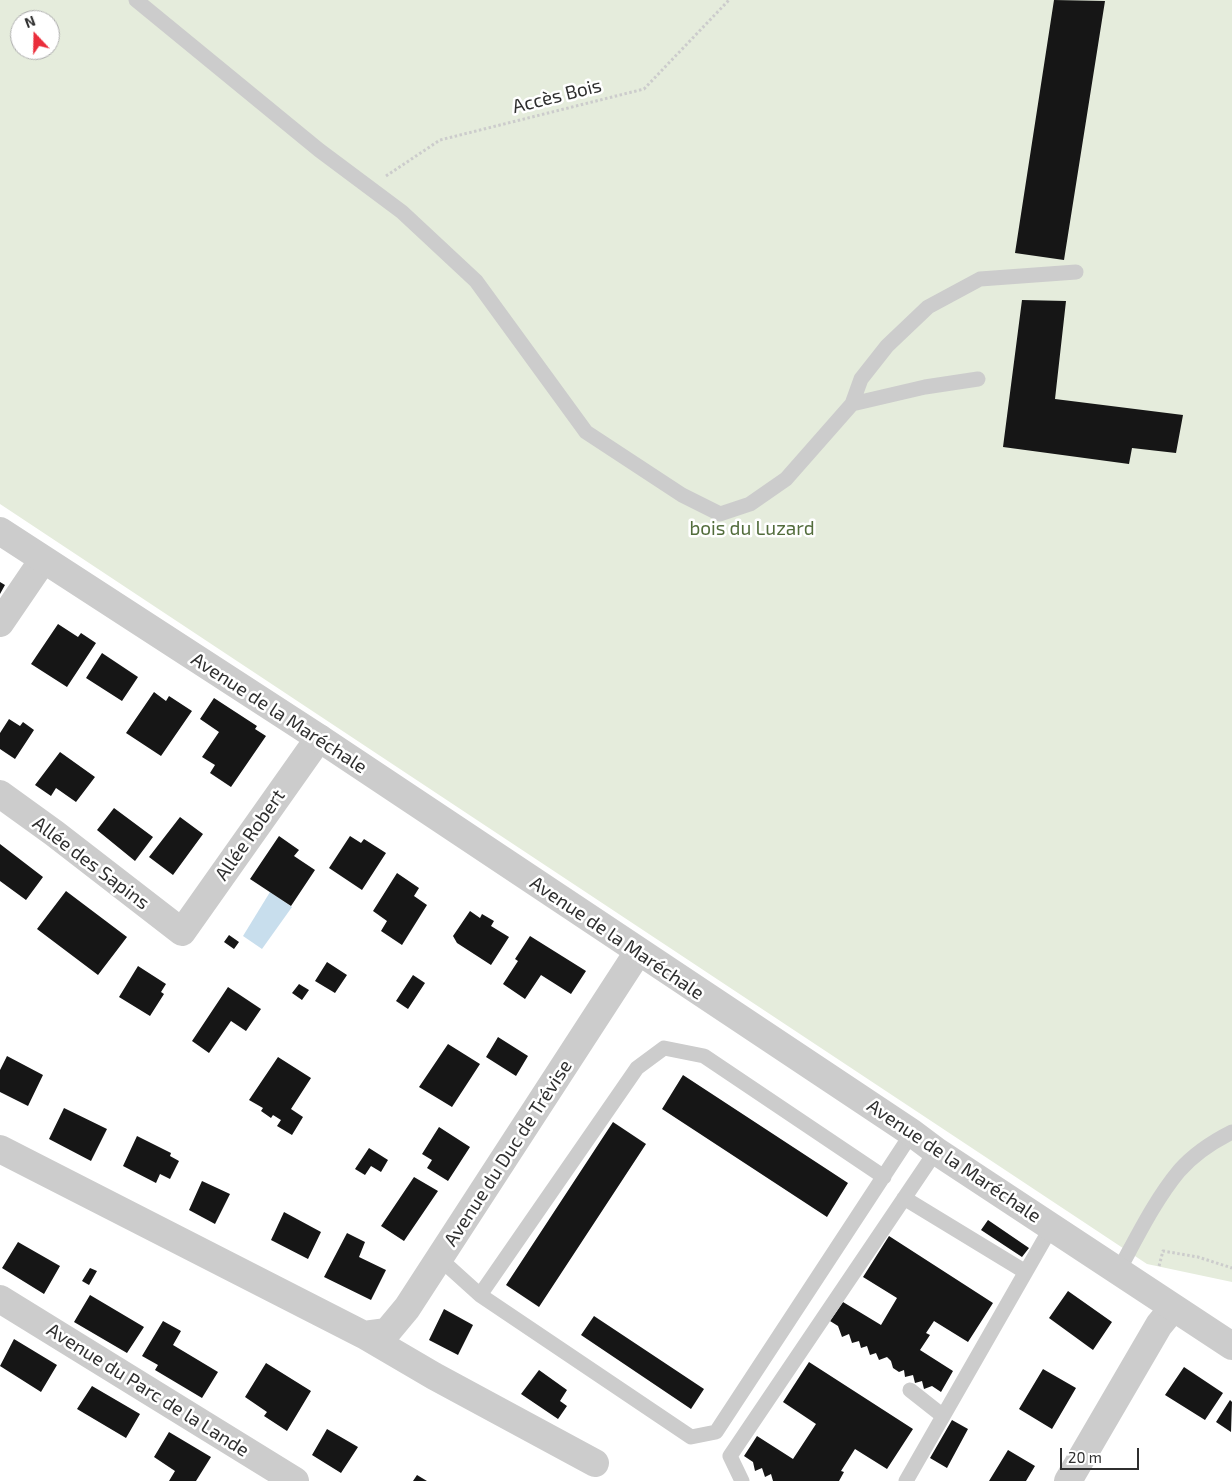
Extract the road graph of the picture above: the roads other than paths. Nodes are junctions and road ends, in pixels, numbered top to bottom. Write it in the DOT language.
graph roads {
  1 [pos="136,0"];
  2 [pos="1076,272"];
  3 [pos="978,379"];
  4 [pos="852,404"];
  5 [pos="0,531"];
  6 [pos="43,560"];
  7 [pos="0,624"];
  8 [pos="319,738"];
  9 [pos="0,794"];
  10 [pos="182,932"];
  11 [pos="638,952"];
  12 [pos="1232,1132"];
  13 [pos="912,1133"];
  14 [pos="0,1149"];
  15 [pos="936,1152"];
  16 [pos="884,1177"];
  17 [pos="904,1198"];
  18 [pos="1052,1226"];
  19 [pos="439,1258"];
  20 [pos="1119,1270"];
  21 [pos="1024,1272"];
  22 [pos="480,1295"];
  23 [pos="0,1299"];
  24 [pos="1163,1300"];
  25 [pos="364,1336"];
  26 [pos="1232,1346"];
  27 [pos="910,1390"];
  28 [pos="943,1416"];
  29 [pos="595,1463"];
  30 [pos="295,1481"];
  31 [pos="742,1481"];
  32 [pos="906,1481"];
  33 [pos="1068,1481"];
  1 -- 4 [label="lane"];
  2 -- 4 [label="lane"];
  3 -- 4 [label="lane"];
  5 -- 6 [label="street, Avenue de la Maréchale"];
  6 -- 7 [label="street"];
  6 -- 8 [label="street, Avenue de la Maréchale"];
  8 -- 10 [label="street, Allée Robert"];
  8 -- 11 [label="street, Avenue de la Maréchale"];
  9 -- 10 [label="street, Allée des Sapins"];
  11 -- 13 [label="street, Avenue de la Maréchale"];
  11 -- 19 [label="street, Avenue du Duc de Trévise"];
  12 -- 20 [label="lane"];
  13 -- 15 [label="street, Avenue de la Maréchale"];
  13 -- 16 [label="lane"];
  14 -- 25 [label="street"];
  15 -- 17 [label="lane"];
  15 -- 18 [label="street, Avenue de la Maréchale"];
  16 -- 22 [label="lane"];
  16 -- 22 [label="lane"];
  17 -- 21 [label="lane"];
  17 -- 31 [label="lane"];
  18 -- 20 [label="street, Avenue de la Maréchale"];
  18 -- 21 [label="lane"];
  19 -- 22 [label="lane"];
  19 -- 25 [label="street, Avenue du Duc de Trévise"];
  20 -- 24 [label="street, Avenue de la Maréchale"];
  21 -- 28 [label="lane"];
  23 -- 30 [label="street, Avenue du Parc de la Lande"];
  24 -- 26 [label="street, Avenue de la Maréchale"];
  24 -- 33 [label="street"];
  25 -- 29 [label="street"];
  27 -- 28 [label="lane"];
  28 -- 32 [label="lane"];
}
